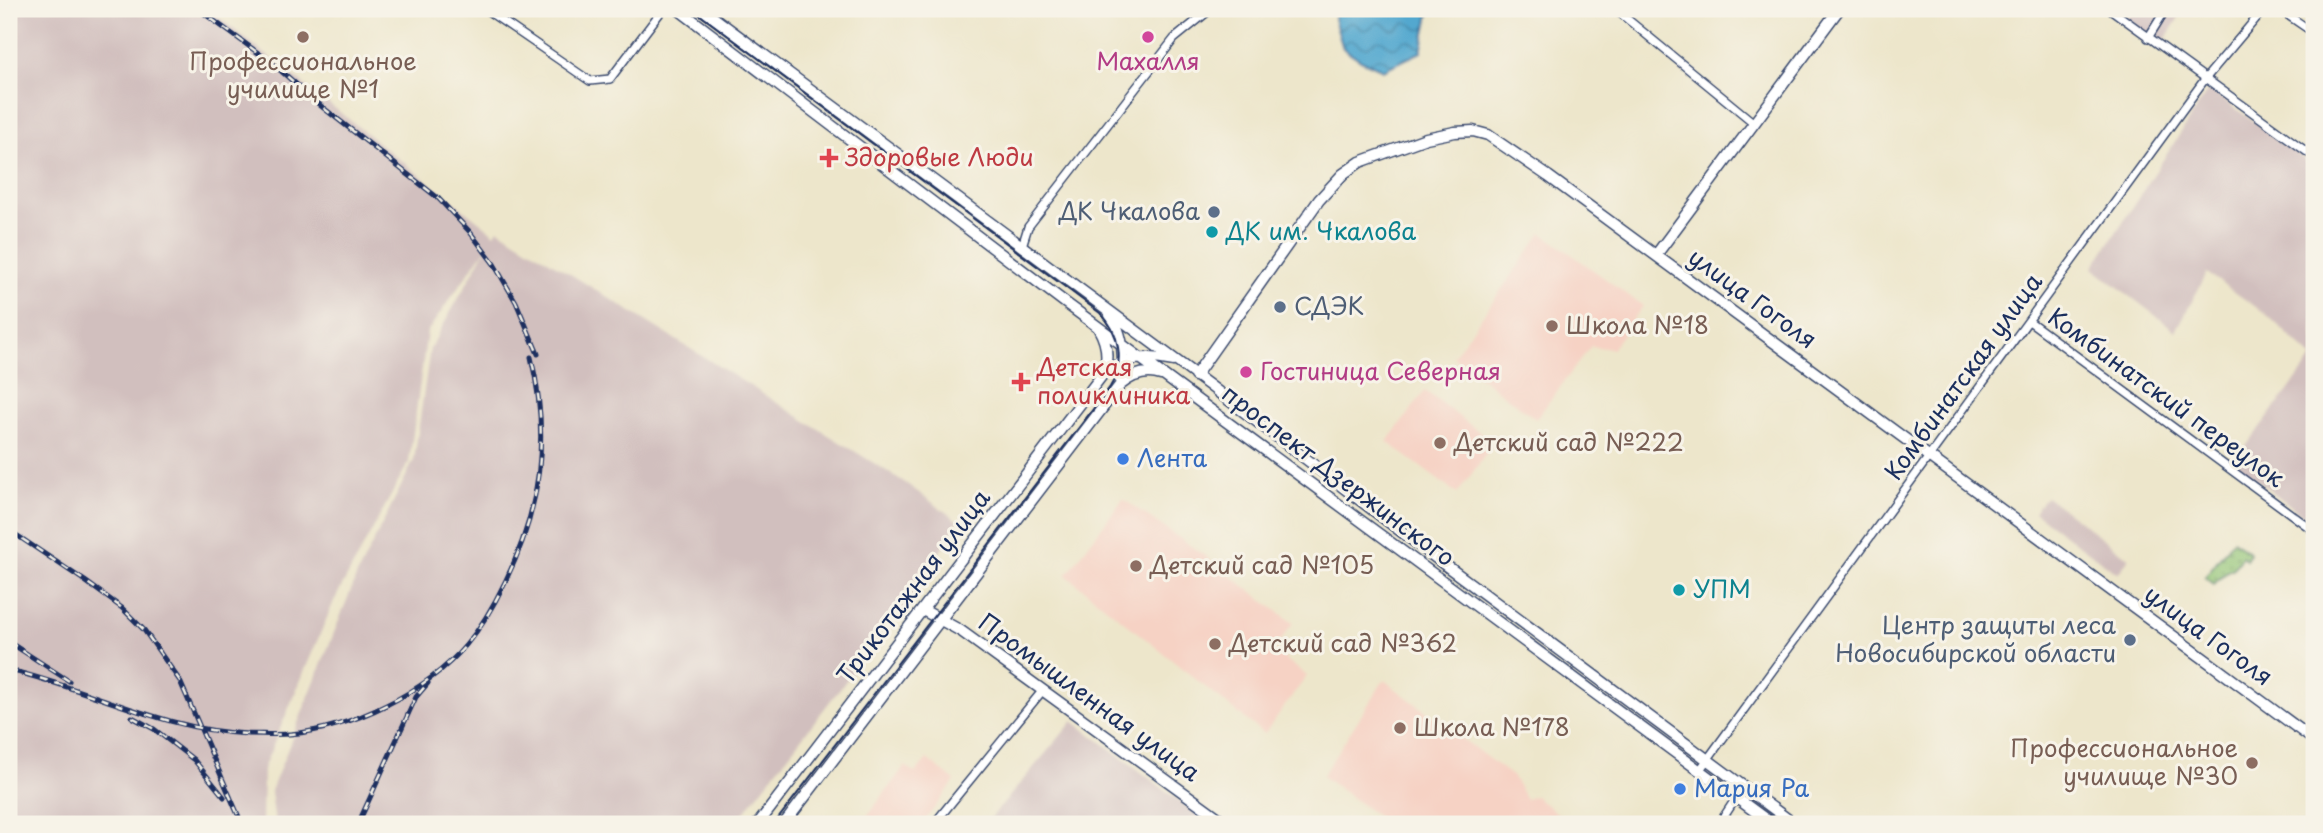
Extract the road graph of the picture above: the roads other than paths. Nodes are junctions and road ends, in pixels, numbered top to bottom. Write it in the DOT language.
graph roads {
  1 [pos="485,9"];
  2 [pos="662,9"];
  3 [pos="678,9"];
  4 [pos="702,9"];
  5 [pos="1211,9"];
  6 [pos="1615,9"];
  7 [pos="1839,9"];
  8 [pos="2110,9"];
  9 [pos="2166,9"];
  10 [pos="2264,9"];
  11 [pos="2279,9"];
  12 [pos="2314,33"];
  13 [pos="2148,38"];
  14 [pos="2205,79"];
  15 [pos="1754,123"];
  16 [pos="2314,157"];
  17 [pos="1022,246"];
  18 [pos="1656,255"];
  19 [pos="1105,308"];
  20 [pos="2029,321"];
  21 [pos="1097,325"];
  22 [pos="1122,343"];
  23 [pos="1141,357"];
  24 [pos="1123,361"];
  25 [pos="1177,362"];
  26 [pos="1103,374"];
  27 [pos="1195,376"];
  28 [pos="1168,377"];
  29 [pos="1120,385"];
  30 [pos="1931,456"];
  31 [pos="2314,531"];
  32 [pos="923,610"];
  33 [pos="942,619"];
  34 [pos="1043,690"];
  35 [pos="2314,740"];
  36 [pos="1707,758"];
  37 [pos="1699,771"];
  38 [pos="1744,786"];
  39 [pos="1737,798"];
  40 [pos="758,824"];
  41 [pos="784,824"];
  42 [pos="934,824"];
  43 [pos="1227,824"];
  44 [pos="1718,824"];
  45 [pos="1772,824"];
  46 [pos="1794,824"];
  1 -- 2 [label="street"];
  3 -- 21 [label="main road, проспект Дзержинского"];
  4 -- 17 [label="main road, проспект Дзержинского"];
  5 -- 17 [label="street"];
  6 -- 15 [label="street"];
  7 -- 15 [label="main road"];
  8 -- 13 [label="street"];
  9 -- 13 [label="street"];
  10 -- 14 [label="street, Комбинатская улица"];
  11 -- 12 [label="street"];
  13 -- 14 [label="street"];
  14 -- 16 [label="street"];
  14 -- 20 [label="street, Комбинатская улица"];
  15 -- 18 [label="main road"];
  17 -- 19 [label="main road, проспект Дзержинского"];
  18 -- 27 [label="main road, улица Гоголя"];
  18 -- 30 [label="main road, улица Гоголя"];
  19 -- 22 [label="main road"];
  19 -- 25 [label="main road, проспект Дзержинского"];
  20 -- 30 [label="street, Комбинатская улица"];
  20 -- 31 [label="street, Комбинатский переулок"];
  21 -- 22 [label="main road, проспект Дзержинского"];
  21 -- 26 [label="main road"];
  22 -- 23 [label="main road, проспект Дзержинского"];
  22 -- 24 [label="main road"];
  23 -- 24 [label="main road"];
  23 -- 25 [label="main road"];
  23 -- 28 [label="main road, проспект Дзержинского"];
  24 -- 26 [label="main road, Трикотажная улица"];
  24 -- 29 [label="main road"];
  25 -- 27 [label="main road, проспект Дзержинского"];
  26 -- 32 [label="main road, Трикотажная улица"];
  27 -- 36 [label="main road, проспект Дзержинского"];
  28 -- 29 [label="main road"];
  28 -- 37 [label="main road, проспект Дзержинского"];
  29 -- 33 [label="main road, Трикотажная улица"];
  30 -- 35 [label="main road, улица Гоголя"];
  30 -- 36 [label="street, Комбинатская улица"];
  32 -- 33 [label="main road, Промышленная улица"];
  32 -- 40 [label="main road, Трикотажная улица"];
  33 -- 34 [label="main road, Промышленная улица"];
  33 -- 41 [label="main road, Трикотажная улица"];
  34 -- 42 [label="street"];
  34 -- 43 [label="main road, Промышленная улица"];
  36 -- 37 [label="street, Комбинатская улица"];
  36 -- 38 [label="main road, проспект Дзержинского"];
  37 -- 39 [label="main road, проспект Дзержинского"];
  38 -- 39 [label="street"];
  38 -- 46 [label="main road, проспект Дзержинского"];
  39 -- 44 [label="street"];
  39 -- 45 [label="main road, проспект Дзержинского"];
}
